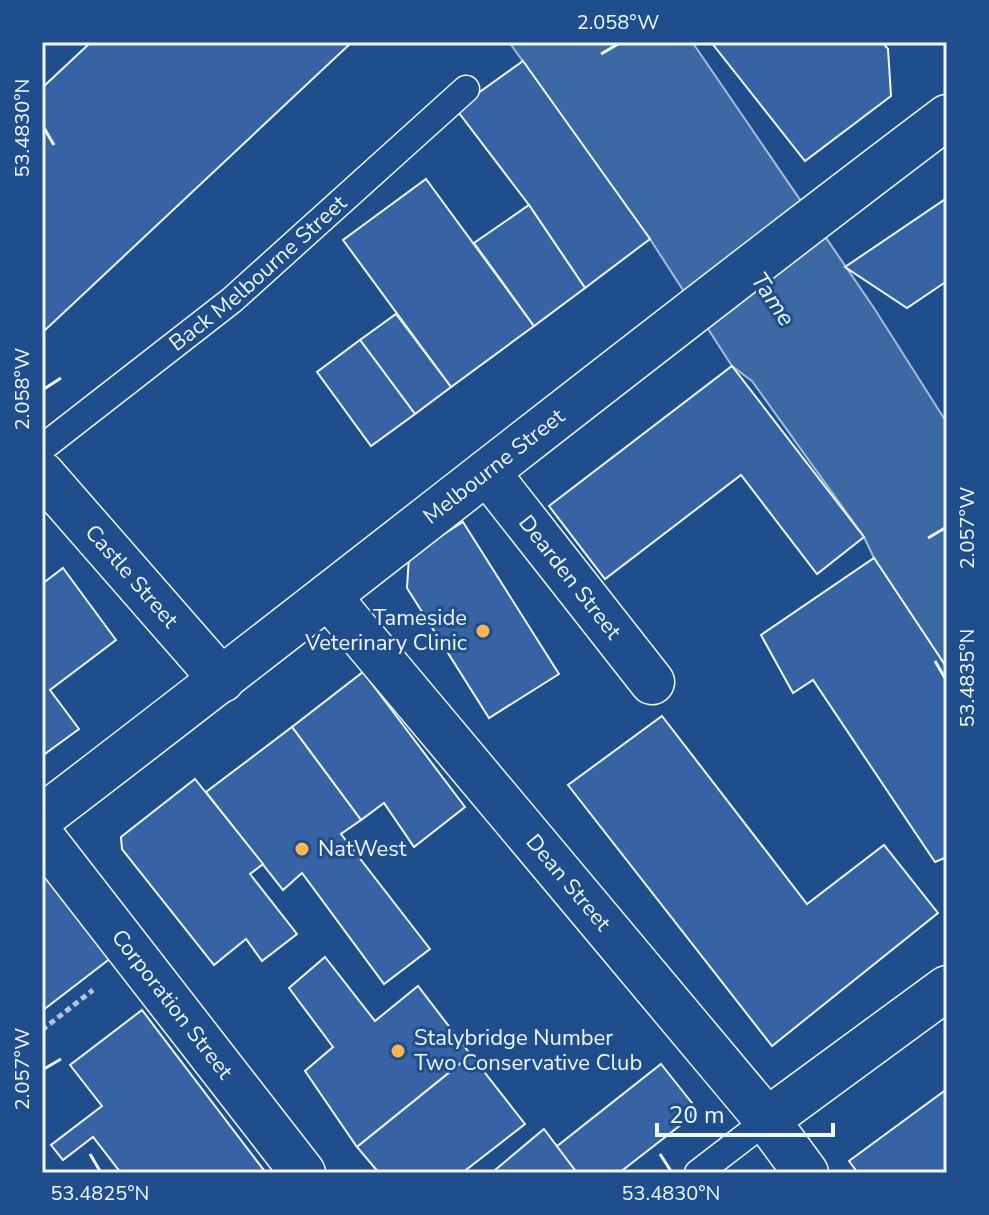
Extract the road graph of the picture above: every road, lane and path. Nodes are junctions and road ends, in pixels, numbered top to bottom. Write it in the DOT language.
graph roads {
  1 [pos="466,89"];
  2 [pos="947,117"];
  3 [pos="42,448"];
  4 [pos="487,472"];
  5 [pos="49,493"];
  6 [pos="328,596"];
  7 [pos="222,680"];
  8 [pos="652,682"];
  9 [pos="42,817"];
  10 [pos="42,837"];
  11 [pos="134,957"];
  12 [pos="947,988"];
  13 [pos="42,1030"];
  14 [pos="767,1120"];
  15 [pos="303,1173"];
  16 [pos="698,1173"];
  17 [pos="806,1173"];
  1 -- 3 [label="lane, Back Melbourne Street"];
  2 -- 4 [label="street, Melbourne Street"];
  4 -- 6 [label="street, Melbourne Street"];
  4 -- 8 [label="street, Dearden Street"];
  5 -- 7 [label="street, Castle Street"];
  6 -- 7 [label="street, Melbourne Street"];
  6 -- 14 [label="street, Dean Street"];
  7 -- 9 [label="street, Melbourne Street"];
  10 -- 11 [label="street, Corporation Street"];
  11 -- 13 [label="path"];
  11 -- 15 [label="street, Corporation Street"];
  12 -- 14 [label="street"];
  14 -- 16 [label="lane"];
  14 -- 17 [label="street, Dean Street"];
}
